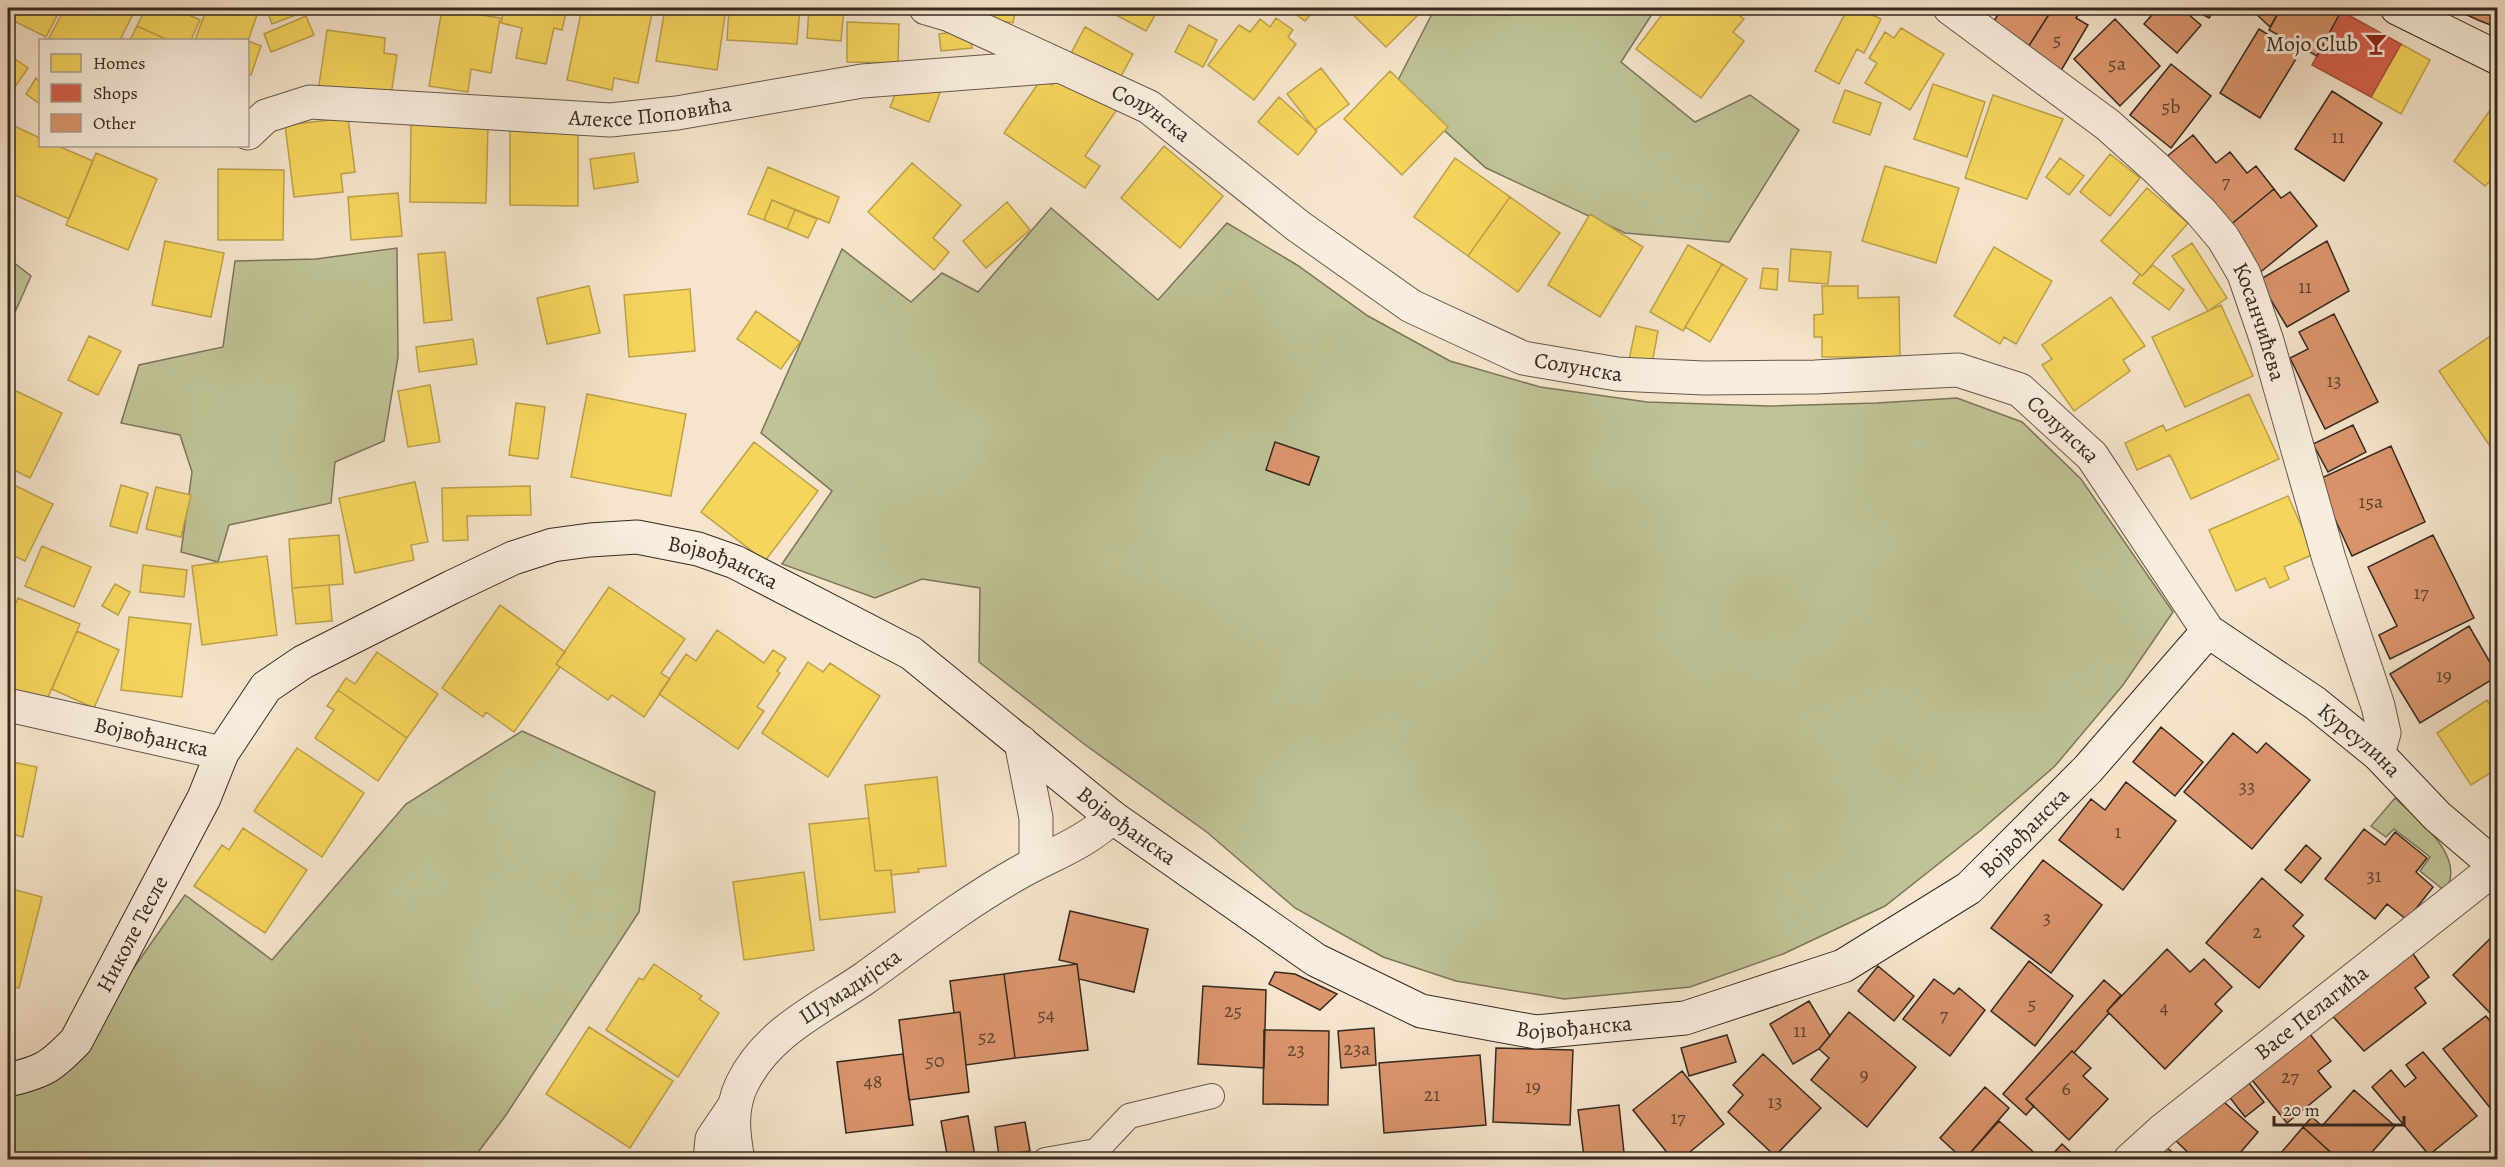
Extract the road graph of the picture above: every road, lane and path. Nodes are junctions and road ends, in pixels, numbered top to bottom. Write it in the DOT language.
graph roads {
  1 [pos="926,8"];
  2 [pos="1950,8"];
  3 [pos="2397,8"];
  4 [pos="2498,58"];
  5 [pos="1062,66"];
  6 [pos="249,132"];
  7 [pos="2208,632"];
  8 [pos="8,705"];
  9 [pos="1021,742"];
  10 [pos="222,753"];
  11 [pos="2378,754"];
  12 [pos="1112,817"];
  13 [pos="1036,862"];
  14 [pos="2497,868"];
  15 [pos="8,1080"];
  16 [pos="1212,1096"];
  17 [pos="735,1105"];
  18 [pos="710,1160"];
  19 [pos="738,1160"];
  20 [pos="1045,1160"];
  21 [pos="2130,1160"];
  1 -- 5 [label="street, Солунска"];
  2 -- 11 [label="street, Косанчићева"];
  3 -- 4 [label="street"];
  5 -- 6 [label="street, Алексе Поповића"];
  5 -- 7 [label="street, Солунска"];
  7 -- 11 [label="street, Курсулина"];
  7 -- 12 [label="street, Војвођанска"];
  8 -- 10 [label="street, Војвођанска"];
  9 -- 10 [label="street, Војвођанска"];
  9 -- 12 [label="street, Војвођанска"];
  9 -- 13 [label="street"];
  10 -- 15 [label="street, Николе Тесле"];
  11 -- 14 [label="street, Курсулина"];
  12 -- 13 [label="street, Шумадијска"];
  13 -- 17 [label="street, Шумадијска"];
  14 -- 21 [label="street, Васе Пелагића"];
  16 -- 20 [label="lane"];
  17 -- 18 [label="street"];
  17 -- 19 [label="street, Шумадијска"];
}
